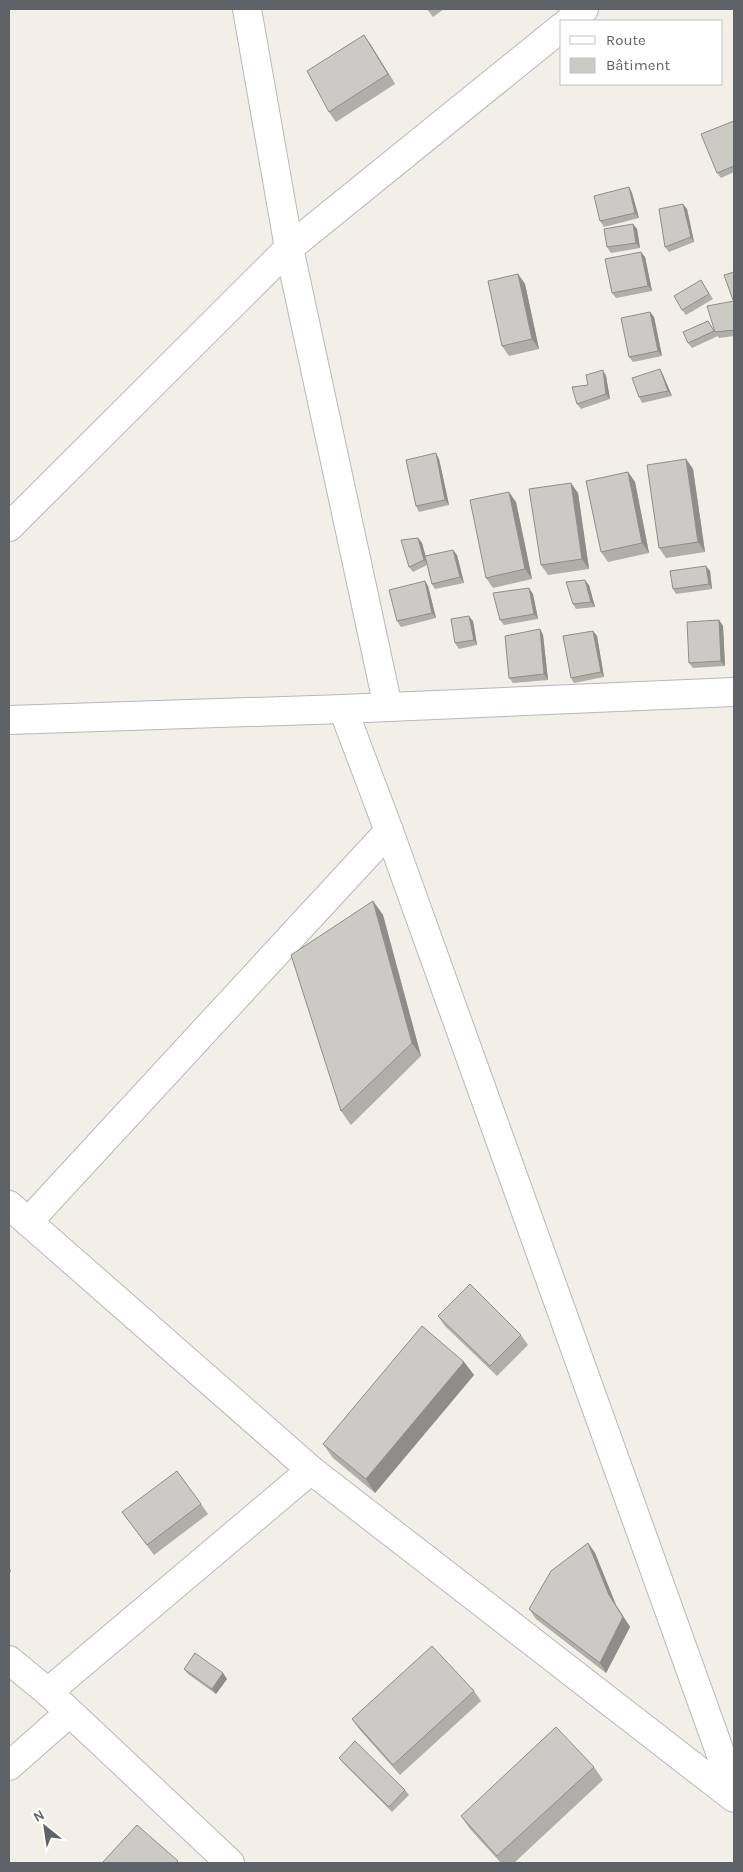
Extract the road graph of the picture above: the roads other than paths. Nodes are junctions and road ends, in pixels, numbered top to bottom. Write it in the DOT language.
graph roads {
  1 [pos="247,9"];
  2 [pos="584,9"];
  3 [pos="570,20"];
  4 [pos="560,29"];
  5 [pos="289,248"];
  6 [pos="9,527"];
  7 [pos="734,692"];
  8 [pos="388,707"];
  9 [pos="342,709"];
  10 [pos="9,720"];
  11 [pos="390,831"];
  12 [pos="18,1214"];
  13 [pos="311,1470"];
  14 [pos="9,1660"];
  15 [pos="48,1692"];
  16 [pos="69,1713"];
  17 [pos="9,1766"];
  18 [pos="734,1792"];
  19 [pos="734,1798"];
  20 [pos="230,1863"];
  1 -- 5 [label="street"];
  2 -- 3 [label="street"];
  4 -- 5 [label="street"];
  5 -- 6 [label="street"];
  5 -- 8 [label="street"];
  7 -- 8 [label="street"];
  8 -- 9 [label="street"];
  9 -- 10 [label="street"];
  9 -- 11 [label="street"];
  11 -- 12 [label="street"];
  11 -- 18 [label="street"];
  12 -- 13 [label="street"];
  13 -- 15 [label="street"];
  13 -- 19 [label="street"];
  14 -- 15 [label="street"];
  15 -- 16 [label="street"];
  16 -- 17 [label="street"];
  16 -- 20 [label="street"];
}
